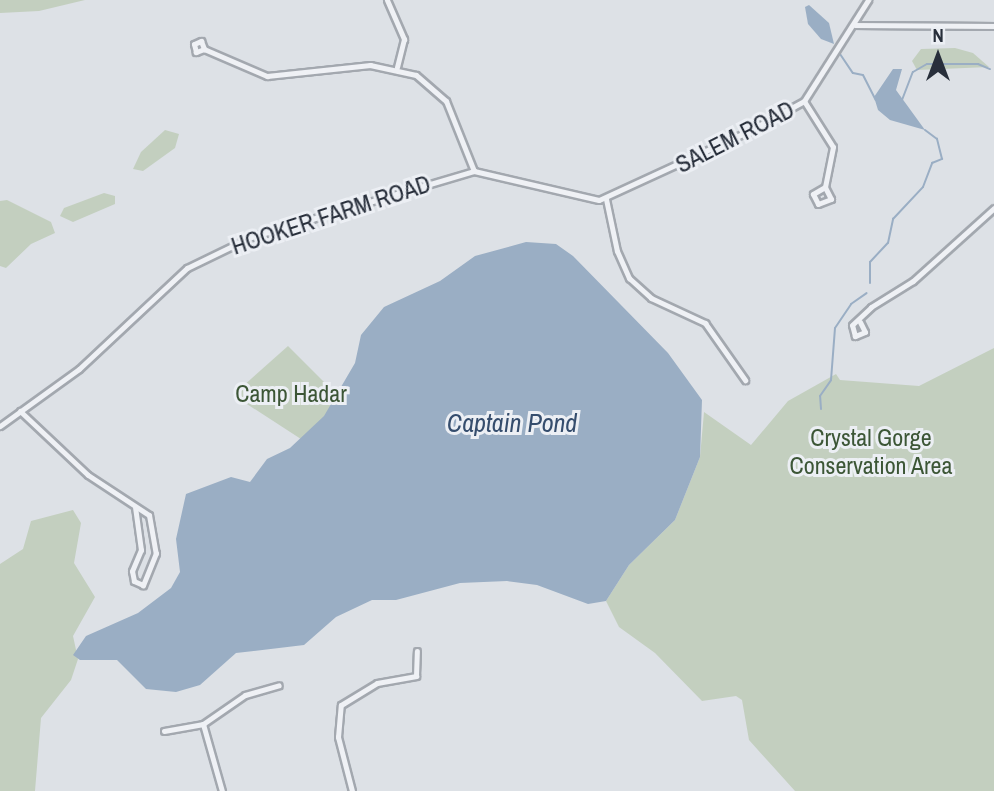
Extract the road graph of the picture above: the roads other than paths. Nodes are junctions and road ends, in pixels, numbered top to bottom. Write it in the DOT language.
graph roads {
  1 [pos="387,0"];
  2 [pos="868,0"];
  3 [pos="855,25"];
  4 [pos="994,26"];
  5 [pos="204,49"];
  6 [pos="397,67"];
  7 [pos="804,101"];
  8 [pos="474,171"];
  9 [pos="825,187"];
  10 [pos="606,199"];
  11 [pos="994,208"];
  12 [pos="860,322"];
  13 [pos="745,380"];
  14 [pos="20,411"];
  15 [pos="0,426"];
  16 [pos="135,507"];
  17 [pos="417,651"];
  18 [pos="279,685"];
  19 [pos="203,724"];
  20 [pos="164,732"];
  21 [pos="222,791"];
  22 [pos="352,791"];
  1 -- 6 [label="street"];
  2 -- 3 [label="street, SALEM ROAD"];
  3 -- 4 [label="street"];
  3 -- 7 [label="street, SALEM ROAD"];
  5 -- 6 [label="street"];
  6 -- 8 [label="street"];
  7 -- 9 [label="street"];
  7 -- 10 [label="street, SALEM ROAD"];
  8 -- 10 [label="street"];
  8 -- 14 [label="street, HOOKER FARM ROAD"];
  10 -- 13 [label="street"];
  11 -- 12 [label="street"];
  14 -- 15 [label="street, HOOKER FARM ROAD"];
  14 -- 16 [label="street"];
  16 -- 16 [label="street"];
  17 -- 22 [label="street"];
  18 -- 19 [label="street"];
  19 -- 20 [label="street"];
  19 -- 21 [label="street"];
}
